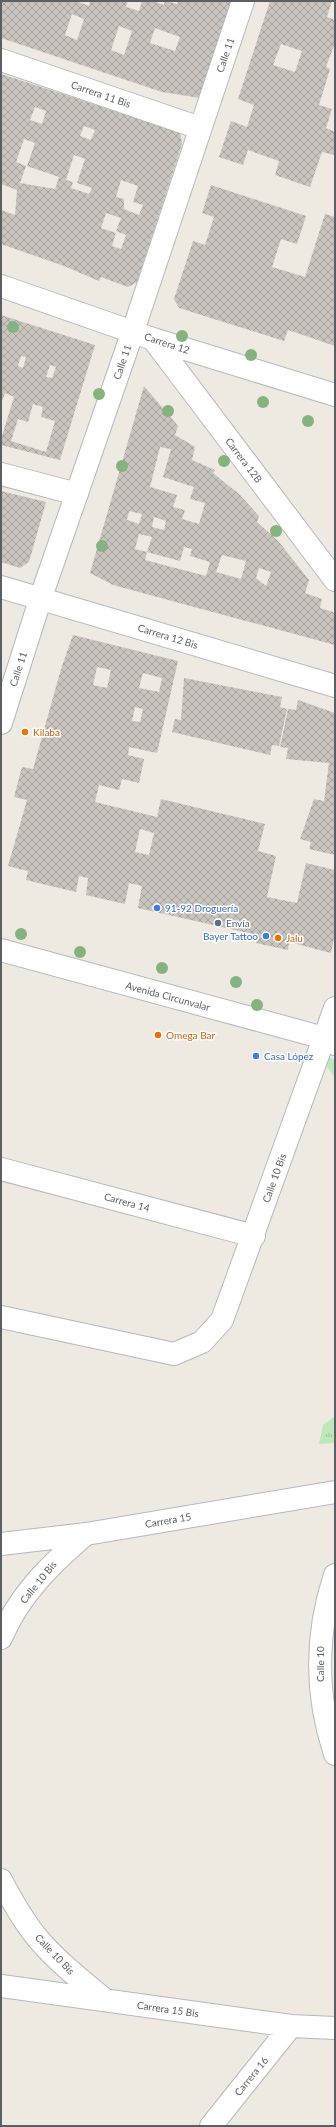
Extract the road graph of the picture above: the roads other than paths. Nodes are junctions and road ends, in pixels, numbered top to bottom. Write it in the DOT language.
graph roads {
  1 [pos="243,1"];
  2 [pos="1,60"];
  3 [pos="200,128"];
  4 [pos="1,286"];
  5 [pos="133,331"];
  6 [pos="153,339"];
  7 [pos="335,395"];
  8 [pos="1,474"];
  9 [pos="78,494"];
  10 [pos="335,580"];
  11 [pos="1,587"];
  12 [pos="41,597"];
  13 [pos="335,686"];
  14 [pos="1,723"];
  15 [pos="1,950"];
  16 [pos="335,1008"];
  17 [pos="330,1041"];
  18 [pos="1,1169"];
  19 [pos="254,1236"];
  20 [pos="1,1317"];
  21 [pos="335,1492"];
  22 [pos="86,1534"];
  23 [pos="1,1544"];
  24 [pos="335,1575"];
  25 [pos="1,1638"];
  26 [pos="335,1754"];
  27 [pos="1,1880"];
  28 [pos="1,1986"];
  29 [pos="105,2000"];
  30 [pos="291,2026"];
  31 [pos="335,2028"];
  32 [pos="211,2126"];
  1 -- 3 [label="street, Calle 11"];
  2 -- 3 [label="street, Carrera 11 Bis"];
  3 -- 5 [label="street, Calle 11"];
  4 -- 5 [label="street, Carrera 12"];
  5 -- 6 [label="street, Carrera 12"];
  5 -- 9 [label="street, Calle 11"];
  6 -- 7 [label="street, Carrera 12"];
  6 -- 10 [label="street, Carrera 12B"];
  8 -- 9 [label="street"];
  9 -- 12 [label="street, Calle 11"];
  11 -- 12 [label="street, Carrera 12 Bis"];
  12 -- 13 [label="street, Carrera 12 Bis"];
  12 -- 14 [label="street, Calle 11"];
  15 -- 17 [label="street, Avenida Circunvalar"];
  16 -- 17 [label="street, Calle 10 Bis"];
  17 -- 19 [label="street, Calle 10 Bis"];
  18 -- 19 [label="street, Carrera 14"];
  19 -- 20 [label="street, Calle 10 Bis"];
  21 -- 22 [label="street, Carrera 15"];
  22 -- 23 [label="street, Carrera 15"];
  22 -- 25 [label="street, Calle 10 Bis"];
  24 -- 26 [label="street, Calle 10"];
  27 -- 29 [label="street, Calle 10 Bis"];
  28 -- 29 [label="street, Carrera 15 Bis"];
  29 -- 30 [label="street, Carrera 15 Bis"];
  30 -- 31 [label="street, Carrera 15 Bis"];
  30 -- 32 [label="street, Carrera 16"];
}
